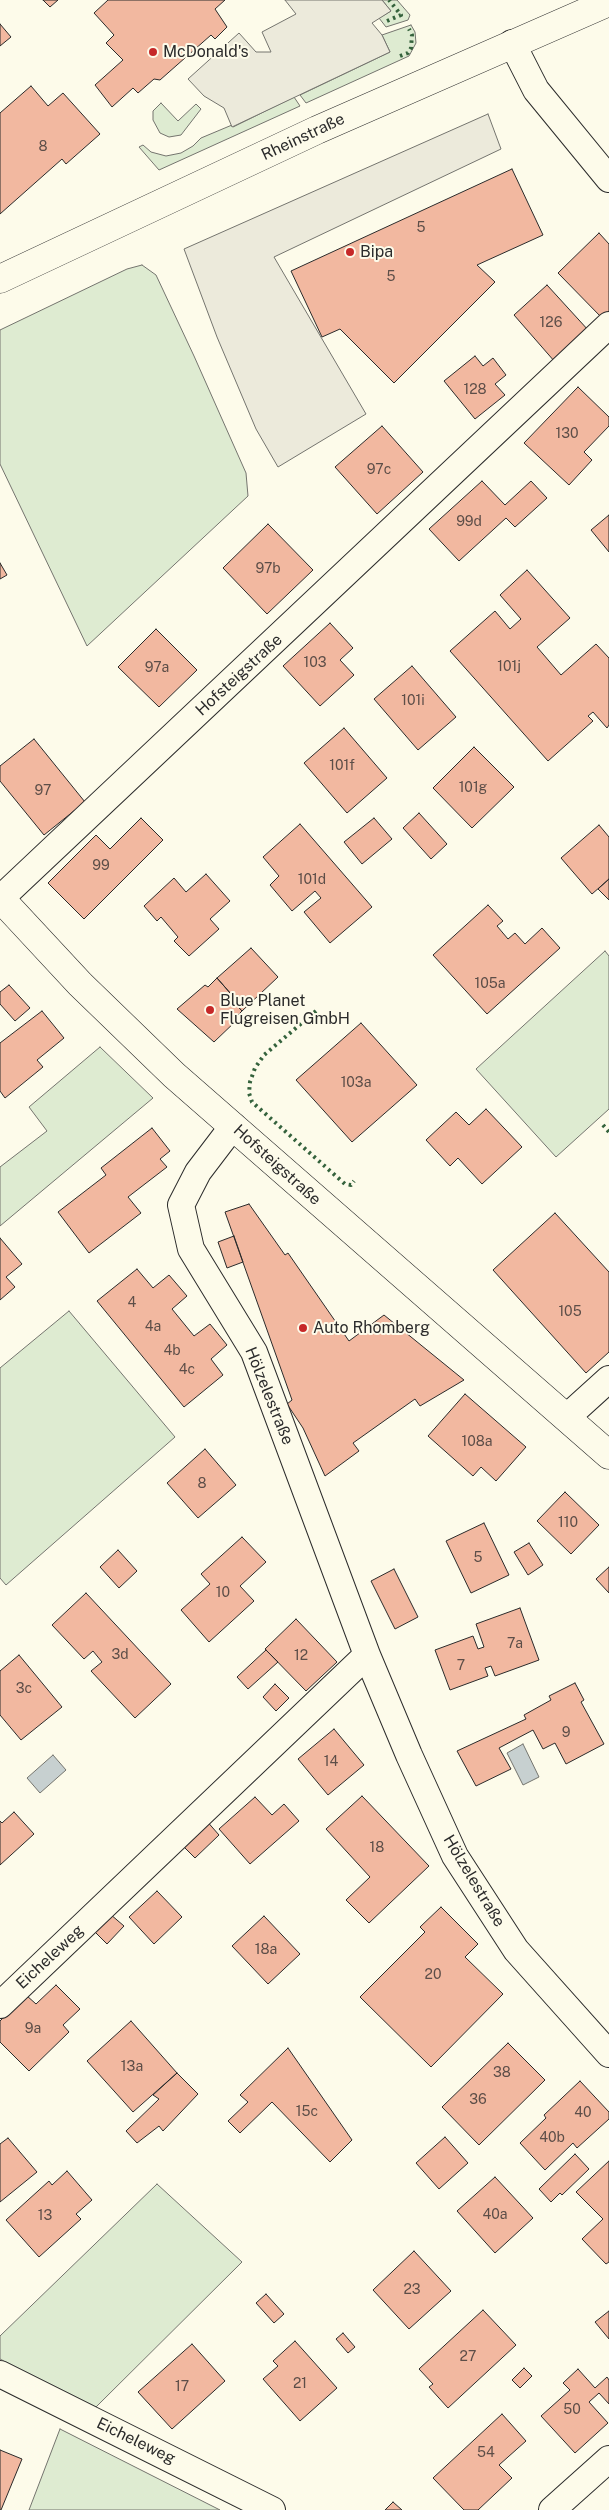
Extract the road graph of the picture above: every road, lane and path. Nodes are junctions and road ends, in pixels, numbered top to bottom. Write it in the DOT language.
graph roads {
  1 [pos="609,2"];
  2 [pos="512,43"];
  3 [pos="609,179"];
  4 [pos="0,279"];
  5 [pos="609,326"];
  6 [pos="0,898"];
  7 [pos="233,1126"];
  8 [pos="609,1379"];
  9 [pos="567,1417"];
  10 [pos="609,1455"];
  11 [pos="367,1655"];
  12 [pos="0,2004"];
  13 [pos="609,2054"];
  14 [pos="0,2374"];
  15 [pos="609,2459"];
  16 [pos="272,2510"];
  17 [pos="552,2510"];
  1 -- 2 [label="main road, Rheinstraße"];
  2 -- 3 [label="street"];
  2 -- 4 [label="main road, Rheinstraße"];
  5 -- 6 [label="street, Hofsteigstraße"];
  6 -- 7 [label="main road, Hofsteigstraße"];
  7 -- 9 [label="main road, Hofsteigstraße"];
  7 -- 11 [label="street, Hölzelestraße"];
  8 -- 9 [label="street"];
  9 -- 10 [label="main road, Hofsteigstraße"];
  11 -- 12 [label="street, Eicheleweg"];
  11 -- 13 [label="street, Hölzelestraße"];
  14 -- 16 [label="street, Eicheleweg"];
  15 -- 17 [label="street"];
}
